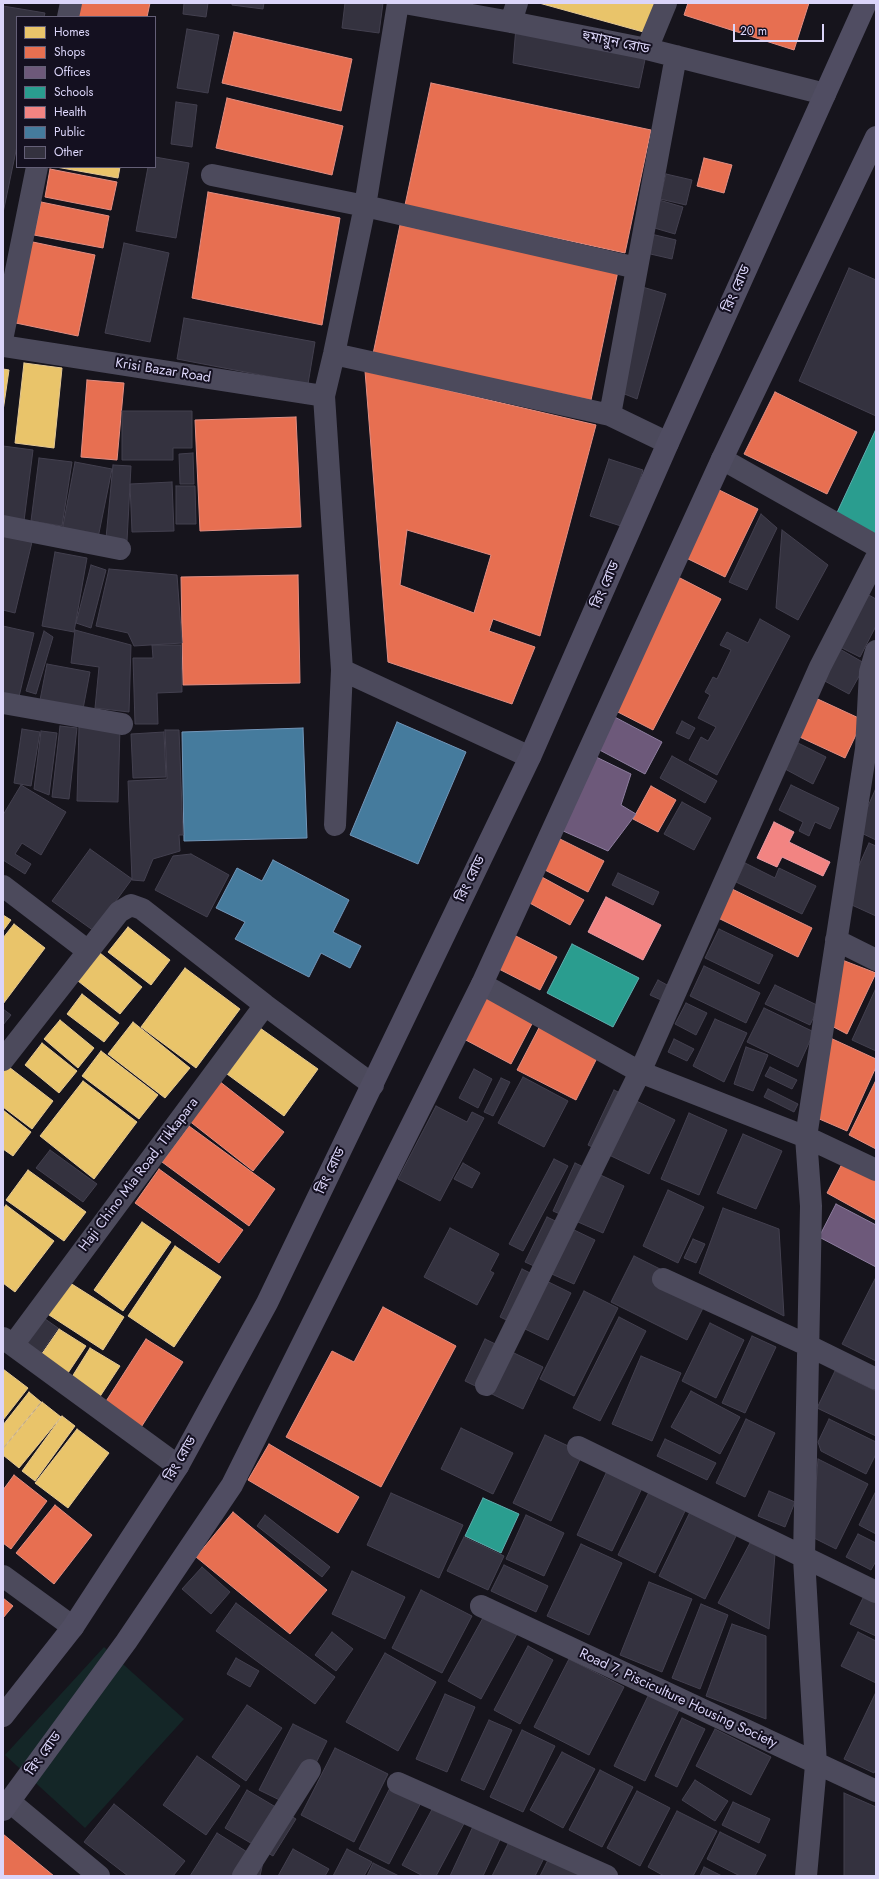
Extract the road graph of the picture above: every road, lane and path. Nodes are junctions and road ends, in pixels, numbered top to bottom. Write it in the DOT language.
graph roads {
  1 [pos="71,3"];
  2 [pos="398,3"];
  3 [pos="404,3"];
  4 [pos="666,3"];
  5 [pos="866,3"];
  6 [pos="514,12"];
  7 [pos="68,16"];
  8 [pos="647,49"];
  9 [pos="676,56"];
  10 [pos="825,94"];
  11 [pos="876,138"];
  12 [pos="37,168"];
  13 [pos="212,174"];
  14 [pos="365,206"];
  15 [pos="637,268"];
  16 [pos="3,335"];
  17 [pos="3,346"];
  18 [pos="334,354"];
  19 [pos="324,396"];
  20 [pos="610,415"];
  21 [pos="668,443"];
  22 [pos="722,459"];
  23 [pos="3,526"];
  24 [pos="876,546"];
  25 [pos="120,549"];
  26 [pos="876,558"];
  27 [pos="876,651"];
  28 [pos="342,670"];
  29 [pos="3,703"];
  30 [pos="122,724"];
  31 [pos="871,751"];
  32 [pos="530,757"];
  33 [pos="335,825"];
  34 [pos="3,886"];
  35 [pos="836,940"];
  36 [pos="88,950"];
  37 [pos="876,960"];
  38 [pos="482,984"];
  39 [pos="265,1005"];
  40 [pos="3,1060"];
  41 [pos="640,1072"];
  42 [pos="373,1085"];
  43 [pos="806,1137"];
  44 [pos="876,1170"];
  45 [pos="663,1279"];
  46 [pos="8,1342"];
  47 [pos="808,1345"];
  48 [pos="876,1379"];
  49 [pos="486,1385"];
  50 [pos="578,1447"];
  51 [pos="178,1466"];
  52 [pos="804,1558"];
  53 [pos="3,1576"];
  54 [pos="876,1592"];
  55 [pos="481,1606"];
  56 [pos="73,1627"];
  57 [pos="3,1716"];
  58 [pos="816,1765"];
  59 [pos="310,1770"];
  60 [pos="398,1783"];
  61 [pos="876,1792"];
  62 [pos="7,1806"];
  63 [pos="99,1876"];
  64 [pos="243,1876"];
  65 [pos="607,1876"];
  66 [pos="806,1876"];
  1 -- 7 [label="street"];
  2 -- 14 [label="street"];
  3 -- 6 [label="street, হুমায়ুন রোড"];
  4 -- 8 [label="street"];
  5 -- 10 [label="main road, রিং রোড"];
  6 -- 8 [label="street, হুমায়ুন রোড"];
  8 -- 9 [label="street, হুমায়ুন রোড"];
  9 -- 10 [label="street, হুমায়ুন রোড"];
  9 -- 15 [label="street"];
  10 -- 21 [label="main road, রিং রোড"];
  11 -- 22 [label="main road, রিং রোড"];
  12 -- 16 [label="street"];
  13 -- 14 [label="street"];
  14 -- 15 [label="street"];
  14 -- 18 [label="street"];
  15 -- 20 [label="street"];
  17 -- 19 [label="street, Krisi Bazar Road"];
  18 -- 19 [label="street"];
  18 -- 20 [label="street"];
  19 -- 28 [label="street"];
  20 -- 21 [label="street"];
  21 -- 32 [label="main road, রিং রোড"];
  22 -- 24 [label="street"];
  22 -- 38 [label="main road, রিং রোড"];
  23 -- 25 [label="street"];
  26 -- 41 [label="street"];
  27 -- 31 [label="street"];
  28 -- 32 [label="street"];
  28 -- 33 [label="street"];
  29 -- 30 [label="street"];
  31 -- 35 [label="street"];
  32 -- 42 [label="main road, রিং রোড"];
  34 -- 36 [label="street"];
  35 -- 37 [label="street"];
  35 -- 43 [label="street"];
  36 -- 39 [label="street"];
  36 -- 40 [label="street"];
  38 -- 41 [label="street"];
  38 -- 62 [label="main road, রিং রোড"];
  39 -- 42 [label="street"];
  39 -- 46 [label="street, Haji Chino Mia Road, Tikkapara"];
  41 -- 43 [label="street"];
  41 -- 49 [label="street"];
  42 -- 51 [label="main road, রিং রোড"];
  43 -- 44 [label="street"];
  43 -- 47 [label="street"];
  45 -- 47 [label="street"];
  46 -- 51 [label="street, Haji Chino Mia Road, Tikkapara"];
  47 -- 48 [label="street"];
  47 -- 52 [label="street"];
  50 -- 52 [label="street"];
  51 -- 56 [label="main road, রিং রোড"];
  52 -- 54 [label="street"];
  52 -- 58 [label="street"];
  53 -- 56 [label="street"];
  55 -- 58 [label="street, Road 7, Pisciculture Housing Society"];
  56 -- 57 [label="main road, রিং রোড"];
  58 -- 61 [label="street, Road 7, Pisciculture Housing Society"];
  58 -- 66 [label="street"];
  59 -- 64 [label="street"];
  60 -- 65 [label="street"];
  62 -- 63 [label="street"];
}
